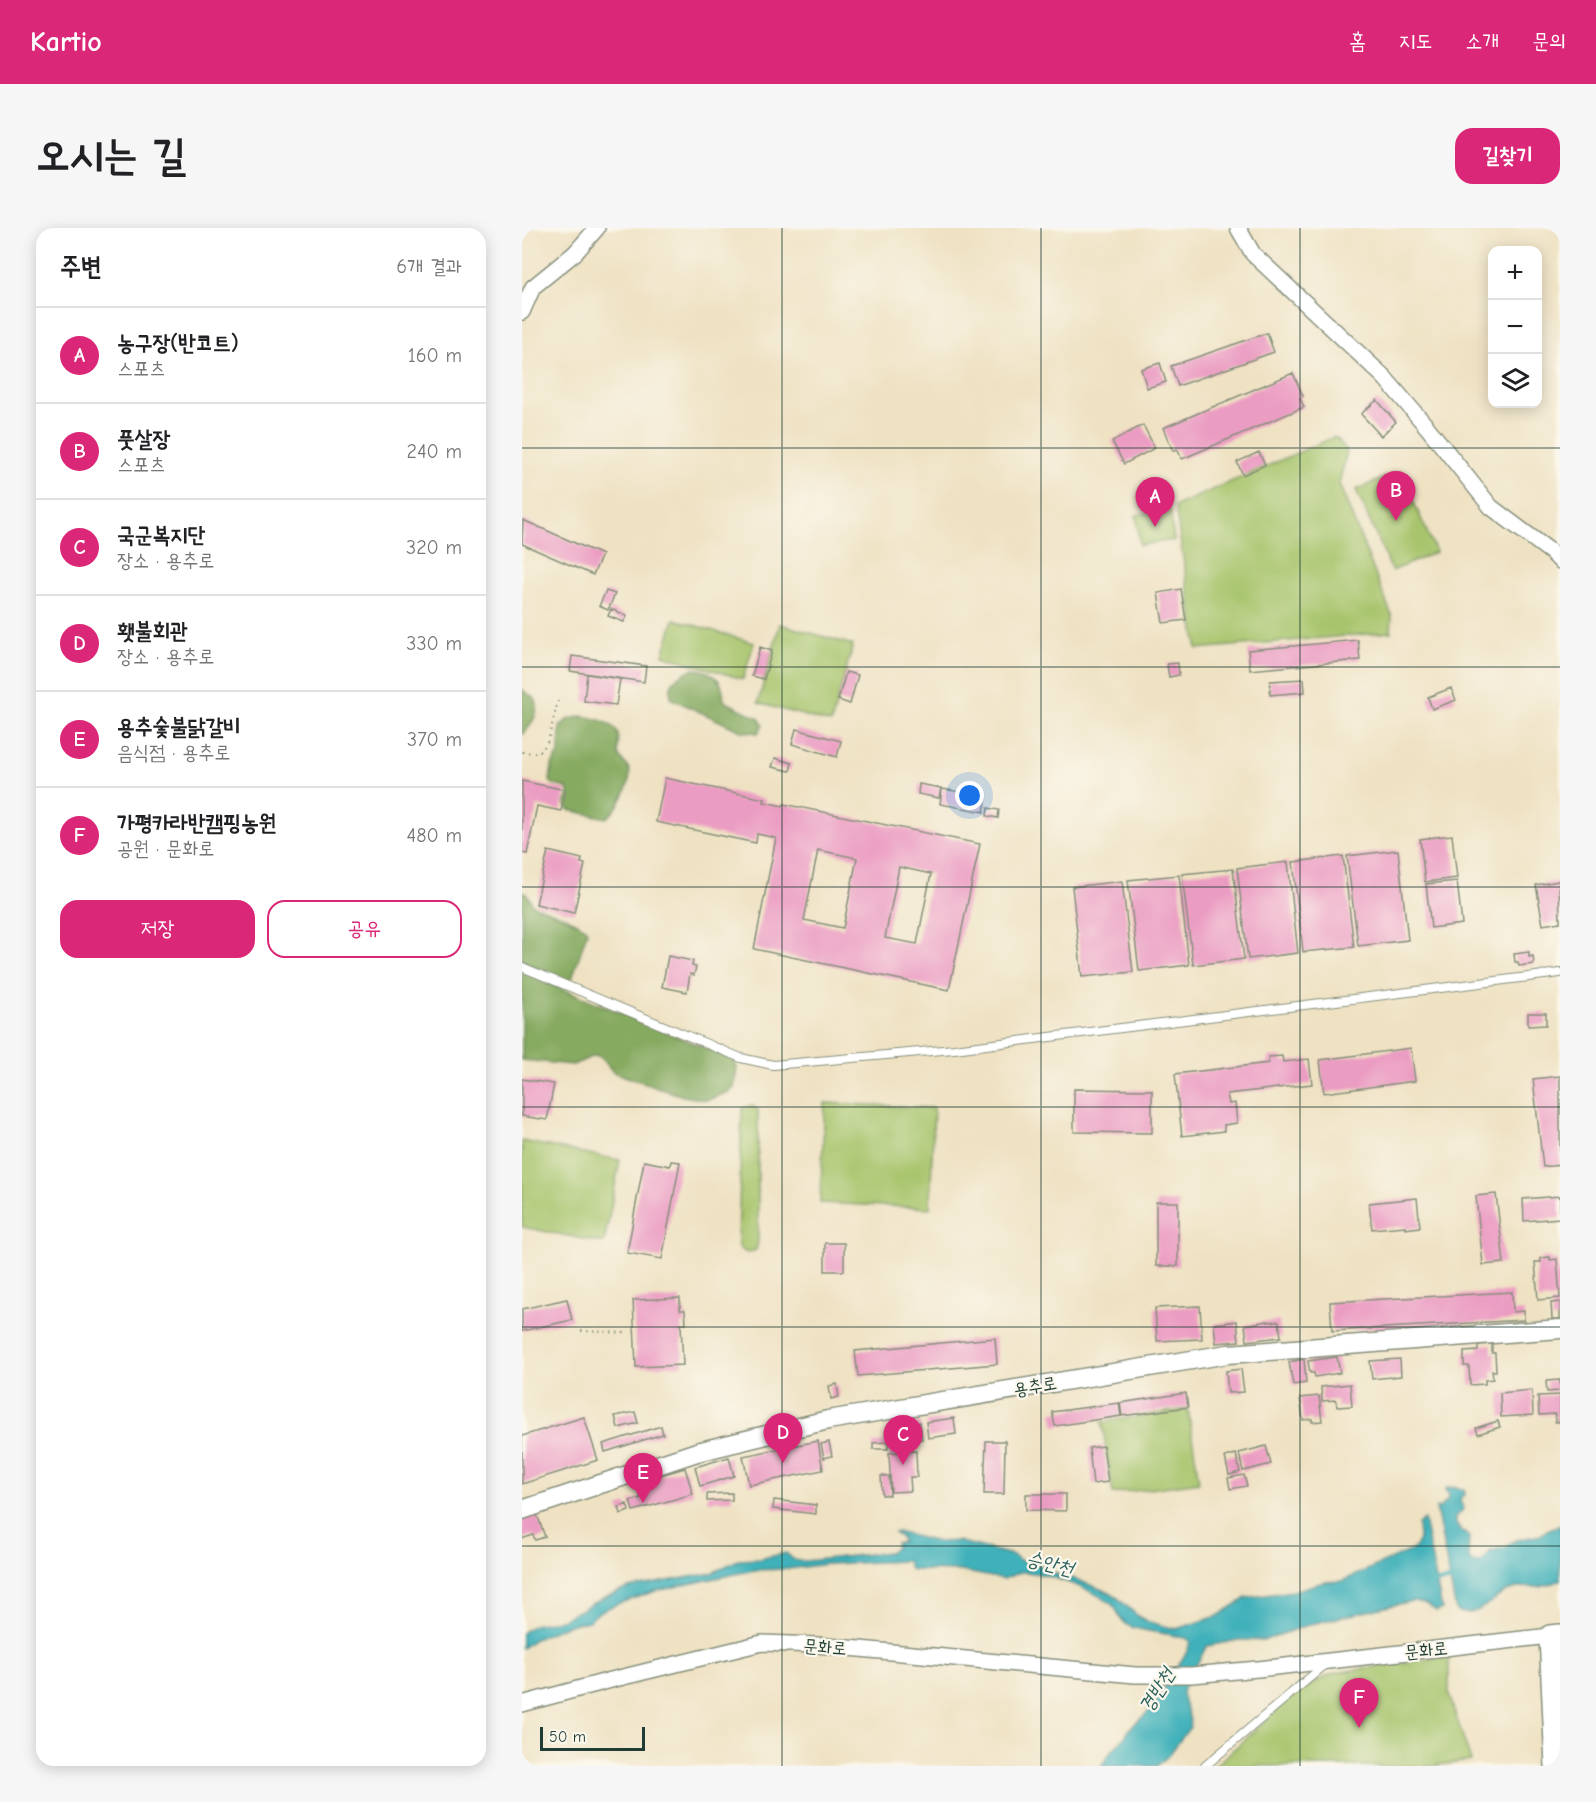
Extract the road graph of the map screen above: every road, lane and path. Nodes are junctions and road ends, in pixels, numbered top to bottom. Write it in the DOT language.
graph roads {
  1 [pos="597,228"];
  2 [pos="1238,228"];
  3 [pos="522,312"];
  4 [pos="1560,561"];
  5 [pos="558,701"];
  6 [pos="522,752"];
  7 [pos="522,967"];
  8 [pos="1560,973"];
  9 [pos="1560,1329"];
  10 [pos="581,1331"];
  11 [pos="626,1333"];
  12 [pos="522,1510"];
  13 [pos="1555,1636"];
  14 [pos="1328,1662"];
  15 [pos="522,1704"];
  16 [pos="1560,1719"];
  17 [pos="1556,1743"];
  18 [pos="1205,1766"];
  19 [pos="1556,1766"];
  1 -- 3 [label="street"];
  2 -- 4 [label="street"];
  5 -- 6 [label="path"];
  7 -- 8 [label="lane"];
  9 -- 12 [label="street, 용추로"];
  10 -- 11 [label="path"];
  13 -- 14 [label="street, 문화로"];
  13 -- 17 [label="main road, 문화로"];
  14 -- 15 [label="street, 문화로"];
  14 -- 18 [label="lane"];
  16 -- 17 [label="main road"];
  17 -- 19 [label="main road, 문화로"];
}
